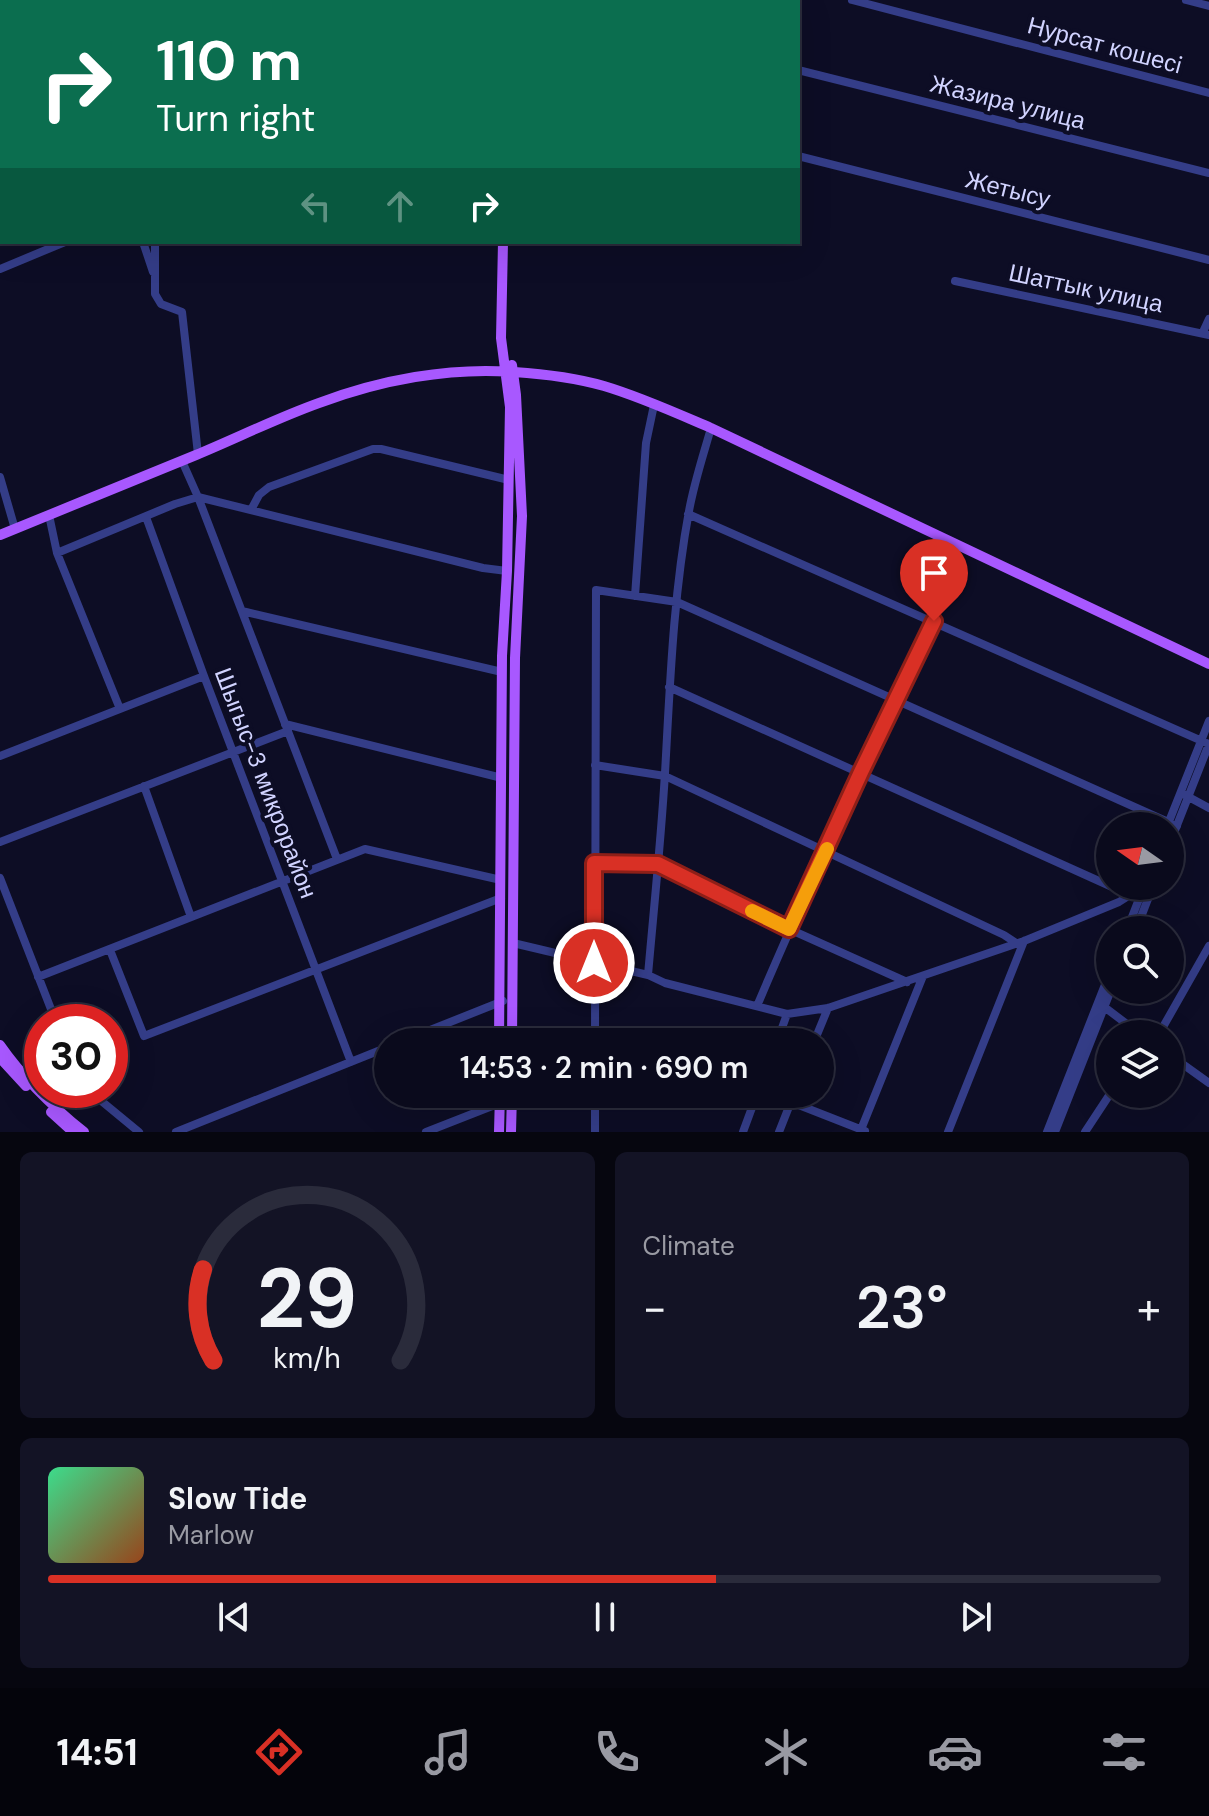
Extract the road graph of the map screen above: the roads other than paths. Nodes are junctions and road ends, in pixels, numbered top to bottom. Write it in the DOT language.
graph roads {
  1 [pos="852,0"];
  2 [pos="1186,0"];
  3 [pos="1209,6"];
  4 [pos="800,71"];
  5 [pos="1209,93"];
  6 [pos="800,157"];
  7 [pos="1209,173"];
  8 [pos="60,244"];
  9 [pos="144,244"];
  10 [pos="155,244"];
  11 [pos="503,244"];
  12 [pos="1209,260"];
  13 [pos="0,269"];
  14 [pos="155,278"];
  15 [pos="955,281"];
  16 [pos="1209,319"];
  17 [pos="1206,334"];
  18 [pos="510,372"];
  19 [pos="654,405"];
  20 [pos="711,428"];
  21 [pos="198,454"];
  22 [pos="182,461"];
  23 [pos="0,477"];
  24 [pos="509,480"];
  25 [pos="198,497"];
  26 [pos="251,510"];
  27 [pos="688,514"];
  28 [pos="49,515"];
  29 [pos="146,517"];
  30 [pos="15,529"];
  31 [pos="0,535"];
  32 [pos="57,553"];
  33 [pos="507,571"];
  34 [pos="635,596"];
  35 [pos="677,602"];
  36 [pos="242,611"];
  37 [pos="934,621"];
  38 [pos="502,656"];
  39 [pos="515,658"];
  40 [pos="1209,664"];
  41 [pos="502,672"];
  42 [pos="204,676"];
  43 [pos="669,687"];
  44 [pos="897,699"];
  45 [pos="120,709"];
  46 [pos="1209,721"];
  47 [pos="287,727"];
  48 [pos="1206,743"];
  49 [pos="233,752"];
  50 [pos="0,756"];
  51 [pos="595,765"];
  52 [pos="861,772"];
  53 [pos="665,776"];
  54 [pos="502,778"];
  55 [pos="144,786"];
  56 [pos="1185,795"];
  57 [pos="1209,808"];
  58 [pos="1143,812"];
  59 [pos="1177,812"];
  60 [pos="0,842"];
  61 [pos="826,851"];
  62 [pos="337,859"];
  63 [pos="594,863"];
  64 [pos="658,864"];
  65 [pos="0,878"];
  66 [pos="501,880"];
  67 [pos="1096,880"];
  68 [pos="282,881"];
  69 [pos="501,898"];
  70 [pos="1132,900"];
  71 [pos="191,917"];
  72 [pos="789,929"];
  73 [pos="1020,942"];
  74 [pos="513,943"];
  75 [pos="1209,946"];
  76 [pos="110,950"];
  77 [pos="594,963"];
  78 [pos="316,970"];
  79 [pos="648,975"];
  80 [pos="923,976"];
  81 [pos="38,977"];
  82 [pos="907,982"];
  83 [pos="513,1000"];
  84 [pos="499,1001"];
  85 [pos="49,1004"];
  86 [pos="1101,1005"];
  87 [pos="757,1006"];
  88 [pos="828,1008"];
  89 [pos="787,1014"];
  90 [pos="1121,1020"];
  91 [pos="1167,1020"];
  92 [pos="434,1028"];
  93 [pos="499,1028"];
  94 [pos="512,1028"];
  95 [pos="595,1028"];
  96 [pos="782,1028"];
  97 [pos="820,1028"];
  98 [pos="0,1045"];
  99 [pos="374,1053"];
  100 [pos="0,1058"];
  101 [pos="351,1062"];
  102 [pos="1184,1065"];
  103 [pos="1209,1083"];
  104 [pos="110,1108"];
  105 [pos="480,1108"];
  106 [pos="500,1108"];
  107 [pos="512,1108"];
  108 [pos="595,1108"];
  109 [pos="752,1108"];
  110 [pos="788,1108"];
  111 [pos="813,1108"];
  112 [pos="1101,1108"];
  113 [pos="862,1131"];
  114 [pos="73,1132"];
  115 [pos="84,1132"];
  116 [pos="139,1132"];
  117 [pos="176,1132"];
  118 [pos="426,1132"];
  119 [pos="499,1132"];
  120 [pos="511,1132"];
  121 [pos="595,1132"];
  122 [pos="743,1132"];
  123 [pos="779,1132"];
  124 [pos="948,1132"];
  125 [pos="1047,1132"];
  126 [pos="1055,1132"];
  127 [pos="1085,1132"];
  1 -- 5 [label="street, Нурсат кошесi"];
  2 -- 3 [label="street"];
  4 -- 7 [label="street, Жазира улица"];
  6 -- 12 [label="street, Жетысу"];
  8 -- 13 [label="street"];
  9 -- 14 [label="street"];
  10 -- 14 [label="street"];
  11 -- 18 [label="main road"];
  14 -- 21 [label="street"];
  15 -- 17 [label="street, Шаттык улица"];
  16 -- 17 [label="street"];
  18 -- 19 [label="main road"];
  18 -- 21 [label="main road"];
  18 -- 24 [label="main road"];
  18 -- 39 [label="main road"];
  19 -- 20 [label="main road"];
  19 -- 34 [label="street"];
  20 -- 27 [label="street"];
  20 -- 40 [label="main road"];
  21 -- 22 [label="main road"];
  22 -- 25 [label="street"];
  22 -- 28 [label="main road"];
  23 -- 30 [label="street"];
  24 -- 26 [label="street"];
  24 -- 33 [label="main road"];
  25 -- 26 [label="street"];
  25 -- 29 [label="street"];
  25 -- 36 [label="street"];
  26 -- 33 [label="street"];
  27 -- 35 [label="street"];
  27 -- 37 [label="street"];
  28 -- 30 [label="main road"];
  28 -- 32 [label="street"];
  29 -- 32 [label="street"];
  29 -- 42 [label="street, Шыгыс-3 микрорайон"];
  30 -- 31 [label="main road"];
  32 -- 45 [label="street"];
  33 -- 38 [label="main road"];
  34 -- 35 [label="street"];
  34 -- 51 [label="street"];
  35 -- 43 [label="street"];
  35 -- 44 [label="street"];
  36 -- 41 [label="street"];
  36 -- 47 [label="street"];
  37 -- 44 [label="street"];
  37 -- 48 [label="street"];
  38 -- 39 [label="main road"];
  38 -- 41 [label="main road"];
  39 -- 74 [label="main road"];
  41 -- 54 [label="main road"];
  42 -- 45 [label="street"];
  42 -- 49 [label="street, Шыгыс-3 микрорайон"];
  43 -- 52 [label="street"];
  43 -- 53 [label="street"];
  44 -- 52 [label="street"];
  44 -- 58 [label="street"];
  45 -- 50 [label="street"];
  46 -- 48 [label="street"];
  47 -- 49 [label="street"];
  47 -- 54 [label="street"];
  47 -- 62 [label="street"];
  48 -- 56 [label="street"];
  49 -- 55 [label="street"];
  49 -- 68 [label="street, Шыгыс-3 микрорайон"];
  51 -- 53 [label="street"];
  51 -- 63 [label="street"];
  52 -- 61 [label="street"];
  52 -- 67 [label="street"];
  53 -- 61 [label="street"];
  53 -- 64 [label="street"];
  54 -- 66 [label="main road"];
  55 -- 60 [label="street"];
  55 -- 71 [label="street"];
  56 -- 57 [label="street"];
  56 -- 59 [label="street"];
  61 -- 72 [label="street"];
  61 -- 73 [label="street"];
  62 -- 66 [label="street"];
  62 -- 68 [label="street"];
  63 -- 64 [label="street"];
  63 -- 77 [label="street"];
  64 -- 72 [label="street"];
  64 -- 79 [label="street"];
  65 -- 81 [label="street"];
  66 -- 69 [label="main road"];
  68 -- 71 [label="street"];
  68 -- 78 [label="street, Шыгыс-3 микрорайон"];
  69 -- 78 [label="street"];
  69 -- 84 [label="main road"];
  70 -- 73 [label="street"];
  71 -- 76 [label="street"];
  72 -- 82 [label="street"];
  72 -- 87 [label="street"];
  73 -- 80 [label="street"];
  73 -- 124 [label="street"];
  74 -- 77 [label="street"];
  74 -- 83 [label="main road"];
  75 -- 91 [label="street"];
  76 -- 78 [label="street"];
  76 -- 81 [label="street"];
  77 -- 79 [label="street"];
  77 -- 95 [label="street"];
  78 -- 101 [label="street, Шыгыс-3 микрорайон"];
  79 -- 87 [label="street"];
  80 -- 82 [label="street"];
  80 -- 113 [label="street"];
  81 -- 85 [label="street"];
  82 -- 88 [label="street"];
  83 -- 84 [label="street"];
  83 -- 94 [label="main road"];
  84 -- 92 [label="street"];
  84 -- 93 [label="main road"];
  86 -- 90 [label="street"];
  86 -- 125 [label="street"];
  86 -- 126 [label="street"];
  87 -- 89 [label="street"];
  88 -- 89 [label="street"];
  88 -- 97 [label="street"];
  89 -- 96 [label="street"];
  98 -- 115 [label="main road"];
  99 -- 101 [label="street"];
  100 -- 114 [label="main road"];
  101 -- 117 [label="street"];
  102 -- 103 [label="street"];
  104 -- 116 [label="street"];
  105 -- 118 [label="street"];
  106 -- 119 [label="main road"];
  107 -- 120 [label="main road"];
  108 -- 121 [label="street"];
  109 -- 122 [label="street"];
  110 -- 123 [label="street"];
  111 -- 113 [label="street"];
  112 -- 127 [label="street"];
}
